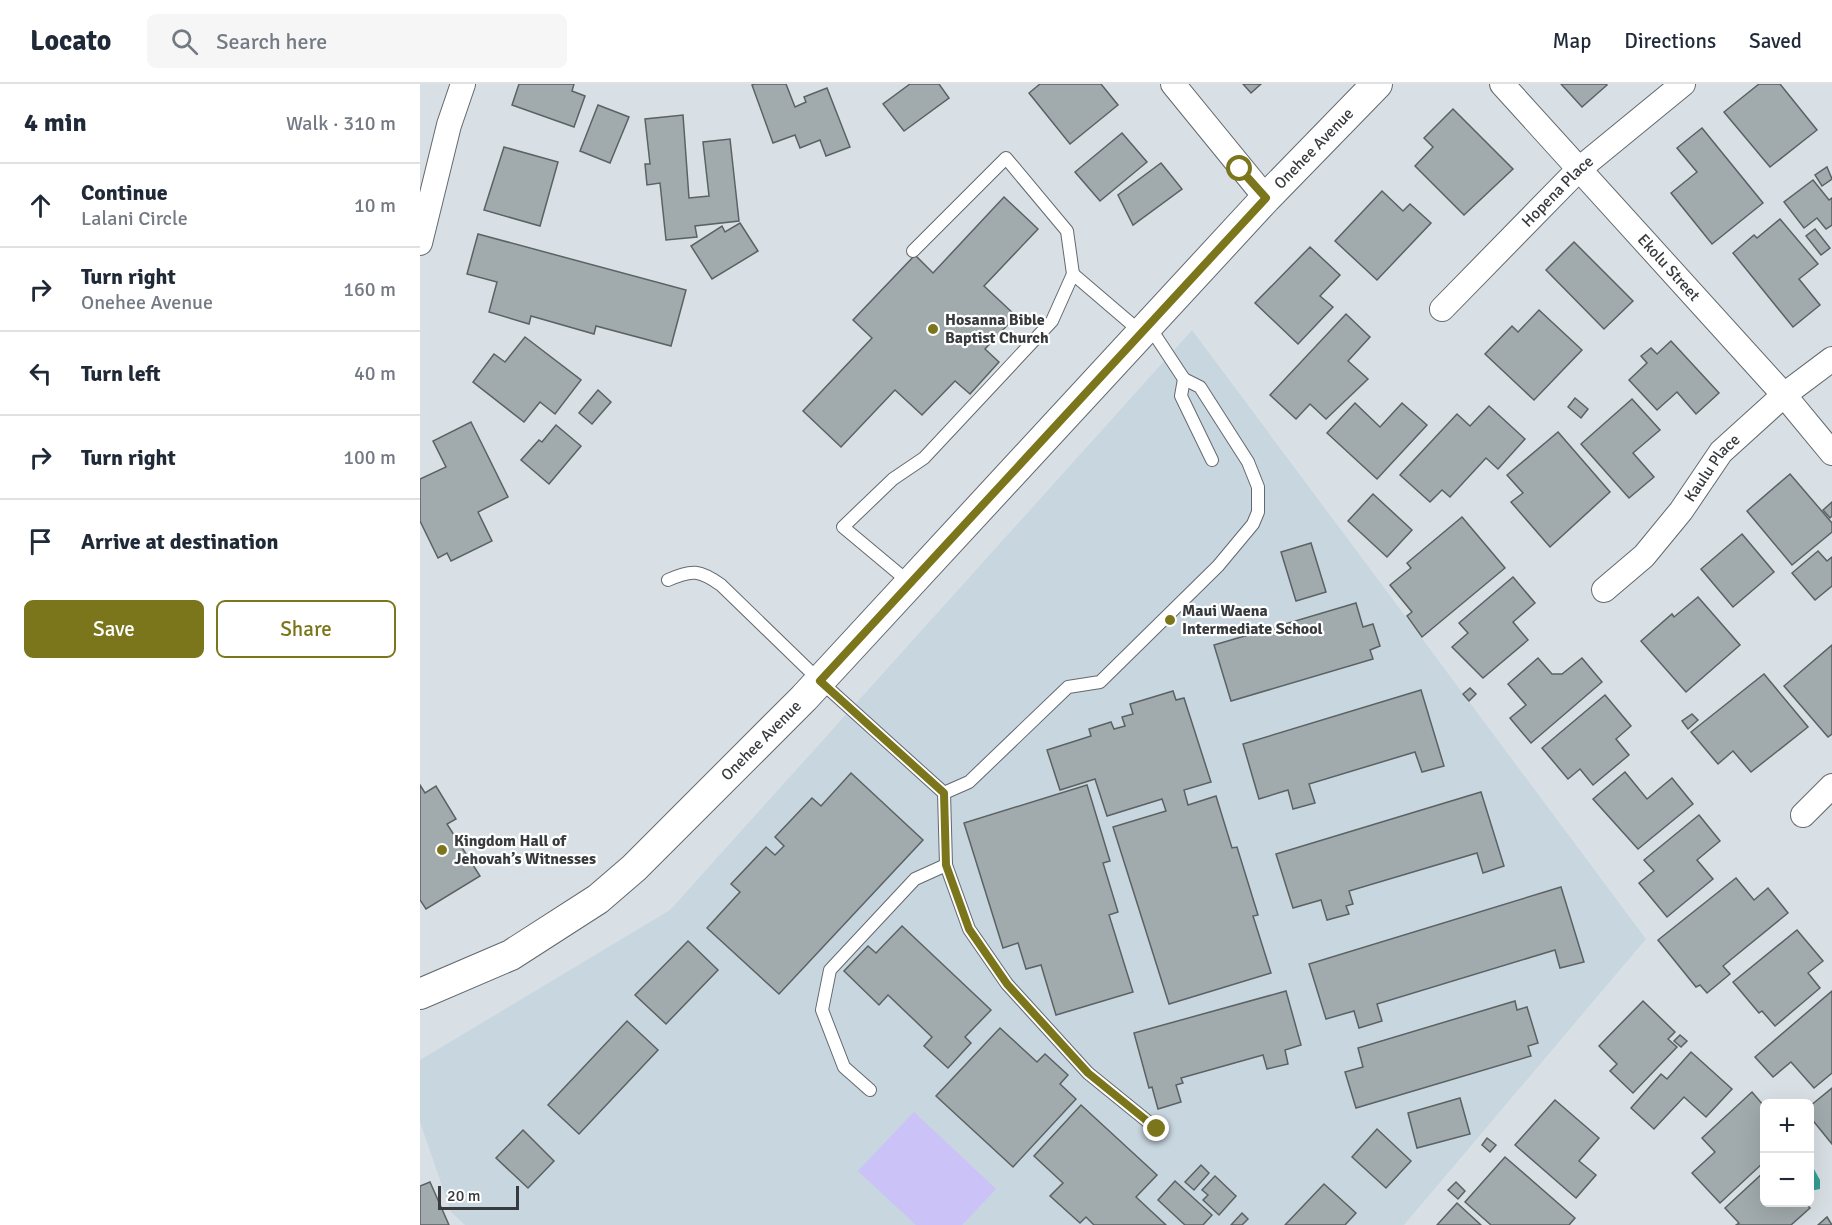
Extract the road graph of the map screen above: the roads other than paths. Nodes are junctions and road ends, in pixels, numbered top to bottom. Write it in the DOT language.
graph roads {
  1 [pos="463,84"];
  2 [pos="1173,84"];
  3 [pos="1377,84"];
  4 [pos="1502,84"];
  5 [pos="1683,84"];
  6 [pos="1578,170"];
  7 [pos="1266,198"];
  8 [pos="420,243"];
  9 [pos="913,250"];
  10 [pos="1073,274"];
  11 [pos="1442,309"];
  12 [pos="1145,329"];
  13 [pos="1832,359"];
  14 [pos="1184,379"];
  15 [pos="1784,395"];
  16 [pos="1832,453"];
  17 [pos="1212,460"];
  18 [pos="668,580"];
  19 [pos="910,583"];
  20 [pos="1604,590"];
  21 [pos="820,681"];
  22 [pos="1832,786"];
  23 [pos="944,793"];
  24 [pos="1803,815"];
  25 [pos="946,865"];
  26 [pos="420,994"];
  27 [pos="870,1090"];
  28 [pos="1157,1129"];
  1 -- 8 [label="street"];
  2 -- 7 [label="street"];
  3 -- 7 [label="street, Onehee Avenue"];
  4 -- 6 [label="street, Ekolu Street"];
  5 -- 6 [label="street, Hopena Place"];
  6 -- 11 [label="street, Hopena Place"];
  6 -- 15 [label="street, Ekolu Street"];
  7 -- 12 [label="street, Onehee Avenue"];
  9 -- 10 [label="lane"];
  10 -- 12 [label="lane"];
  10 -- 19 [label="lane"];
  12 -- 14 [label="lane"];
  12 -- 19 [label="street, Onehee Avenue"];
  13 -- 15 [label="street, Kaulu Place"];
  14 -- 17 [label="lane"];
  14 -- 23 [label="lane"];
  15 -- 16 [label="street, Ekolu Street"];
  15 -- 20 [label="street, Kaulu Place"];
  18 -- 21 [label="lane"];
  19 -- 21 [label="street, Onehee Avenue"];
  21 -- 23 [label="lane"];
  21 -- 26 [label="street, Onehee Avenue"];
  22 -- 24 [label="street"];
  23 -- 25 [label="lane"];
  25 -- 27 [label="lane"];
  25 -- 28 [label="lane"];
}
